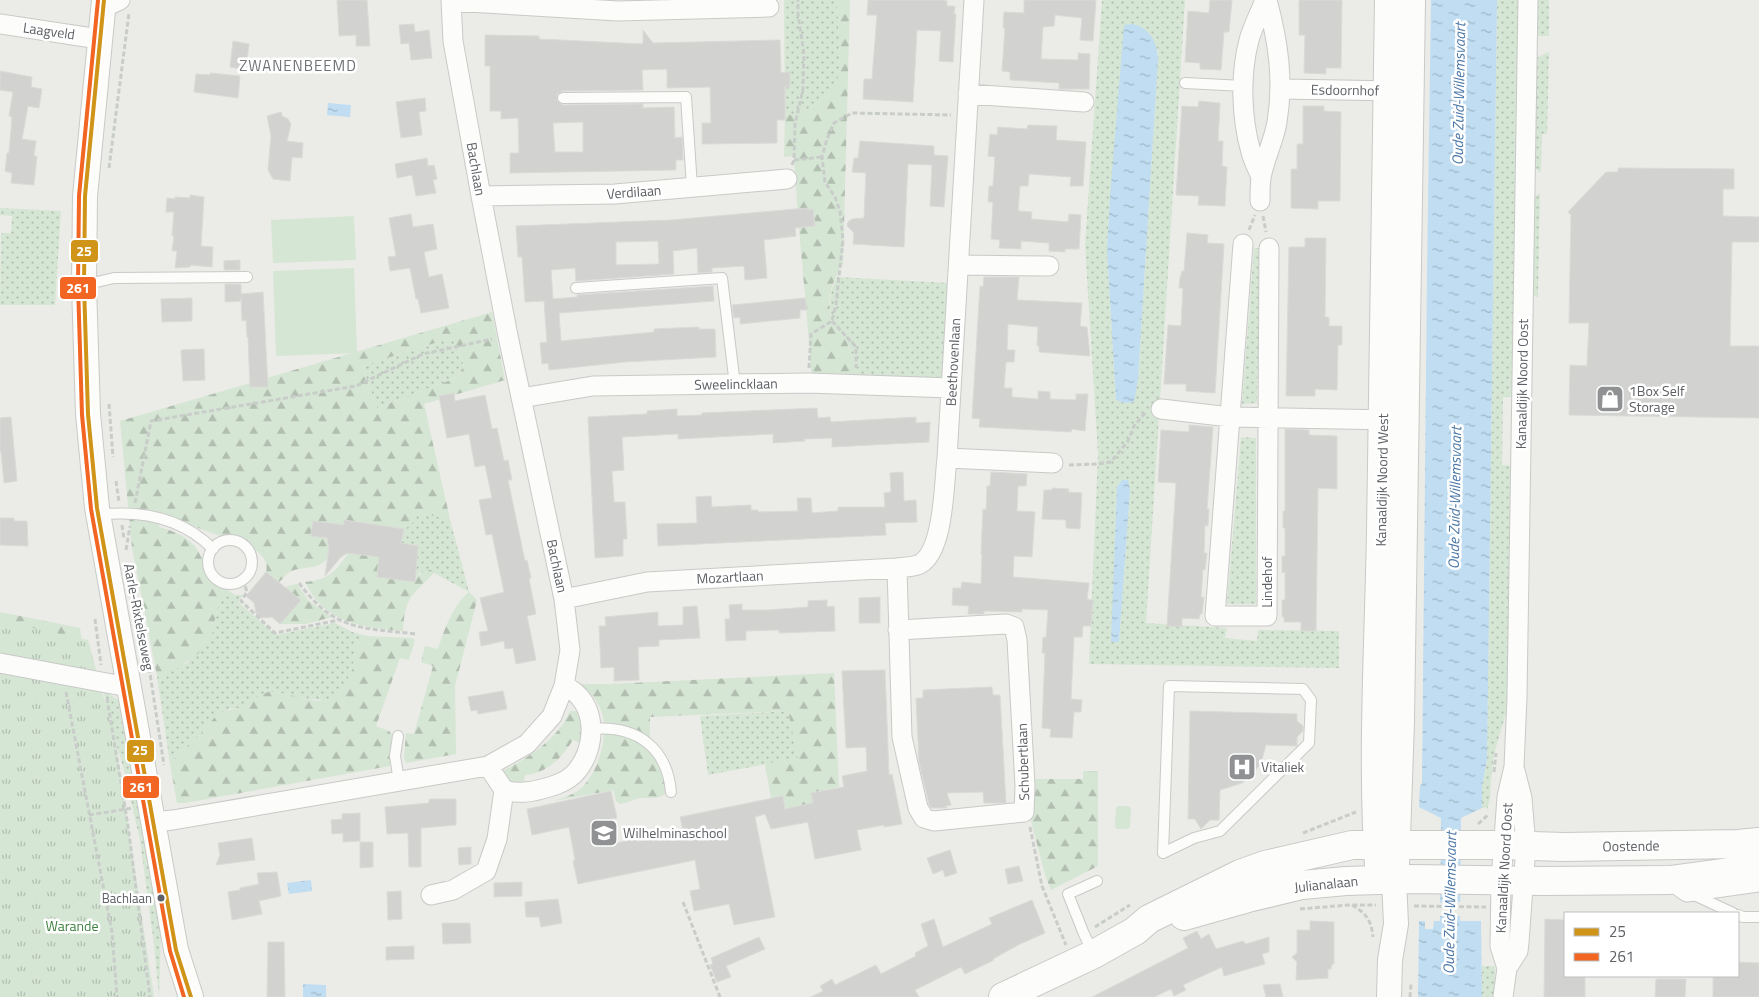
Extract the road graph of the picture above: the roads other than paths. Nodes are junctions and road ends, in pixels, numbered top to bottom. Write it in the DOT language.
graph roads {
  1 [pos="974,0"];
  2 [pos="1266,0"];
  3 [pos="1389,0"];
  4 [pos="1410,0"];
  5 [pos="1528,0"];
  6 [pos="451,1"];
  7 [pos="109,3"];
  8 [pos="667,5"];
  9 [pos="769,7"];
  10 [pos="0,24"];
  11 [pos="99,39"];
  12 [pos="1185,83"];
  13 [pos="1244,86"];
  14 [pos="1281,89"];
  15 [pos="1398,91"];
  16 [pos="968,94"];
  17 [pos="563,98"];
  18 [pos="1084,102"];
  19 [pos="1261,177"];
  20 [pos="788,179"];
  21 [pos="692,187"];
  22 [pos="481,196"];
  23 [pos="1260,201"];
  24 [pos="1244,244"];
  25 [pos="1269,248"];
  26 [pos="959,265"];
  27 [pos="1049,266"];
  28 [pos="247,277"];
  29 [pos="84,285"];
  30 [pos="576,288"];
  31 [pos="735,384"];
  32 [pos="951,388"];
  33 [pos="522,398"];
  34 [pos="1161,409"];
  35 [pos="1230,417"];
  36 [pos="1267,417"];
  37 [pos="1394,420"];
  38 [pos="947,458"];
  39 [pos="1053,463"];
  40 [pos="98,515"];
  41 [pos="213,549"];
  42 [pos="897,568"];
  43 [pos="564,600"];
  44 [pos="898,630"];
  45 [pos="0,663"];
  46 [pos="564,686"];
  47 [pos="1169,686"];
  48 [pos="128,687"];
  49 [pos="592,729"];
  50 [pos="398,736"];
  51 [pos="488,766"];
  52 [pos="399,781"];
  53 [pos="504,790"];
  54 [pos="671,792"];
  55 [pos="152,822"];
  56 [pos="1759,842"];
  57 [pos="1386,845"];
  58 [pos="1515,845"];
  59 [pos="1759,868"];
  60 [pos="1387,880"];
  61 [pos="1513,880"];
  62 [pos="1097,881"];
  63 [pos="1759,882"];
  64 [pos="1678,886"];
  65 [pos="431,895"];
  66 [pos="1710,908"];
  67 [pos="1728,912"];
  68 [pos="1739,915"];
  69 [pos="1759,917"];
  70 [pos="1135,931"];
  71 [pos="176,950"];
  72 [pos="1082,960"];
  73 [pos="174,997"];
  74 [pos="191,997"];
  75 [pos="1004,997"];
  76 [pos="1390,997"];
  77 [pos="1503,997"];
  1 -- 16 [label="street, Beethovenlaan"];
  2 -- 13 [label="street"];
  2 -- 14 [label="street"];
  3 -- 15 [label="main road, Kanaaldijk Noord West"];
  4 -- 15 [label="main road, Kanaaldijk Noord West"];
  5 -- 58 [label="street, Kanaaldijk Noord Oost"];
  6 -- 8 [label="street"];
  6 -- 22 [label="street, Bachlaan"];
  7 -- 11 [label="street, Aarle-Rixtelseweg"];
  8 -- 9 [label="street"];
  10 -- 11 [label="street, Laagveld"];
  11 -- 29 [label="street, Aarle-Rixtelseweg"];
  12 -- 13 [label="lane"];
  13 -- 19 [label="street"];
  14 -- 15 [label="street, Esdoornhof"];
  14 -- 19 [label="street"];
  15 -- 37 [label="main road, Kanaaldijk Noord West"];
  16 -- 18 [label="street"];
  16 -- 26 [label="street, Beethovenlaan"];
  17 -- 21 [label="lane"];
  19 -- 23 [label="street"];
  20 -- 21 [label="street, Verdilaan"];
  21 -- 22 [label="street, Verdilaan"];
  22 -- 33 [label="street, Bachlaan"];
  24 -- 35 [label="street, Lindehof"];
  25 -- 36 [label="street, Lindehof"];
  26 -- 27 [label="street"];
  26 -- 32 [label="street, Beethovenlaan"];
  28 -- 29 [label="lane"];
  29 -- 40 [label="street, Aarle-Rixtelseweg"];
  30 -- 31 [label="lane"];
  31 -- 32 [label="street, Sweelincklaan"];
  31 -- 33 [label="street, Sweelincklaan"];
  32 -- 38 [label="street, Beethovenlaan"];
  33 -- 43 [label="street, Bachlaan"];
  34 -- 35 [label="street"];
  35 -- 36 [label="street"];
  35 -- 36 [label="street, Lindehof"];
  36 -- 37 [label="street"];
  37 -- 57 [label="main road, Kanaaldijk Noord West"];
  38 -- 39 [label="street"];
  38 -- 42 [label="street, Beethovenlaan"];
  40 -- 41 [label="lane"];
  40 -- 48 [label="street, Aarle-Rixtelseweg"];
  41 -- 41 [label="lane"];
  42 -- 43 [label="street, Mozartlaan"];
  42 -- 44 [label="street, Schubertlaan"];
  43 -- 46 [label="street, Bachlaan"];
  44 -- 44 [label="street, Schubertlaan"];
  45 -- 48 [label="street"];
  46 -- 49 [label="street"];
  46 -- 51 [label="street, Bachlaan"];
  47 -- 47 [label="lane"];
  48 -- 55 [label="street, Aarle-Rixtelseweg"];
  49 -- 53 [label="street"];
  49 -- 54 [label="lane"];
  50 -- 52 [label="lane"];
  51 -- 52 [label="street, Bachlaan"];
  51 -- 53 [label="street"];
  52 -- 55 [label="street, Bachlaan"];
  53 -- 65 [label="street"];
  55 -- 71 [label="street, Aarle-Rixtelseweg"];
  56 -- 58 [label="main road, Oostende"];
  57 -- 58 [label="main road, Julianalaan"];
  57 -- 60 [label="main road, Kanaaldijk Noord West"];
  57 -- 70 [label="main road, Julianalaan"];
  58 -- 61 [label="street, Kanaaldijk Noord Oost"];
  59 -- 64 [label="main road"];
  60 -- 61 [label="main road, Julianalaan"];
  60 -- 70 [label="main road, Julianalaan"];
  60 -- 76 [label="street, Kanaaldijk Noord West"];
  61 -- 64 [label="main road"];
  61 -- 77 [label="street, Kanaaldijk Noord Oost"];
  62 -- 72 [label="lane"];
  63 -- 64 [label="street"];
  64 -- 66 [label="lane"];
  66 -- 67 [label="lane"];
  68 -- 69 [label="lane"];
  70 -- 72 [label="main road, Julianalaan"];
  71 -- 73 [label="street, Aarle-Rixtelseweg"];
  71 -- 74 [label="street, Aarle-Rixtelseweg"];
  72 -- 75 [label="main road, Julianalaan"];
}
